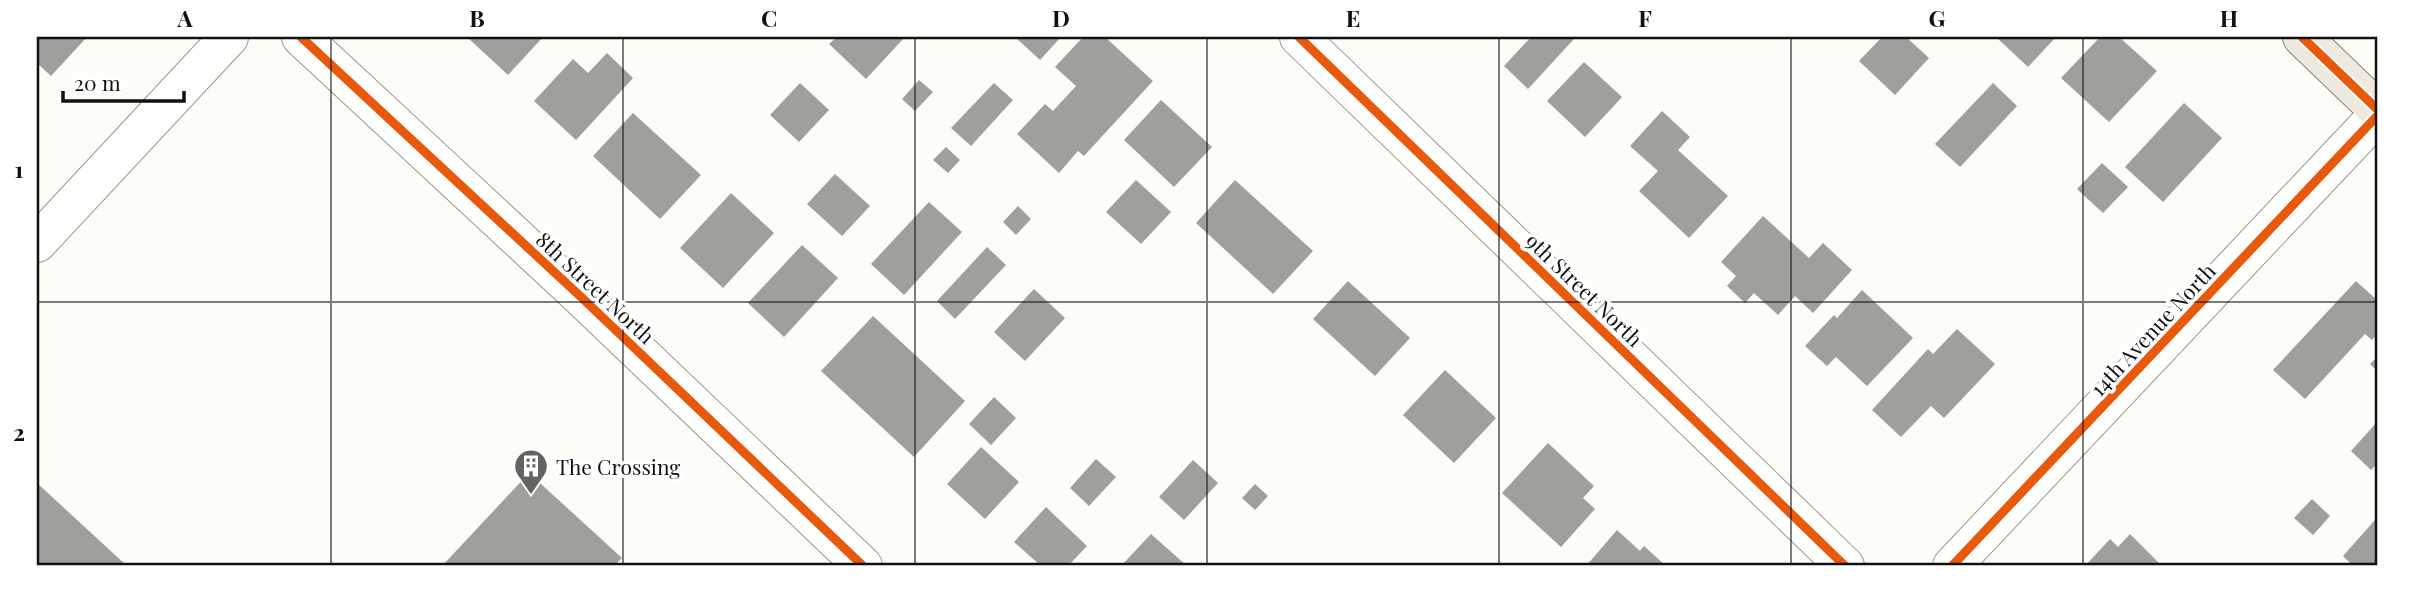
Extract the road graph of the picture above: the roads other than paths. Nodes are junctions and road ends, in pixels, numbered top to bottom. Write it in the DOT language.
graph roads {
  1 [pos="229,37"];
  2 [pos="301,37"];
  3 [pos="1299,37"];
  4 [pos="2302,37"];
  5 [pos="2377,109"];
  6 [pos="2377,116"];
  7 [pos="37,243"];
  8 [pos="863,566"];
  9 [pos="1845,566"];
  10 [pos="1952,566"];
  1 -- 7 [label="street"];
  2 -- 8 [label="street, 8th Street North"];
  3 -- 9 [label="street, 9th Street North"];
  4 -- 5 [label="main road"];
  6 -- 10 [label="street, 14th Avenue North"];
}
